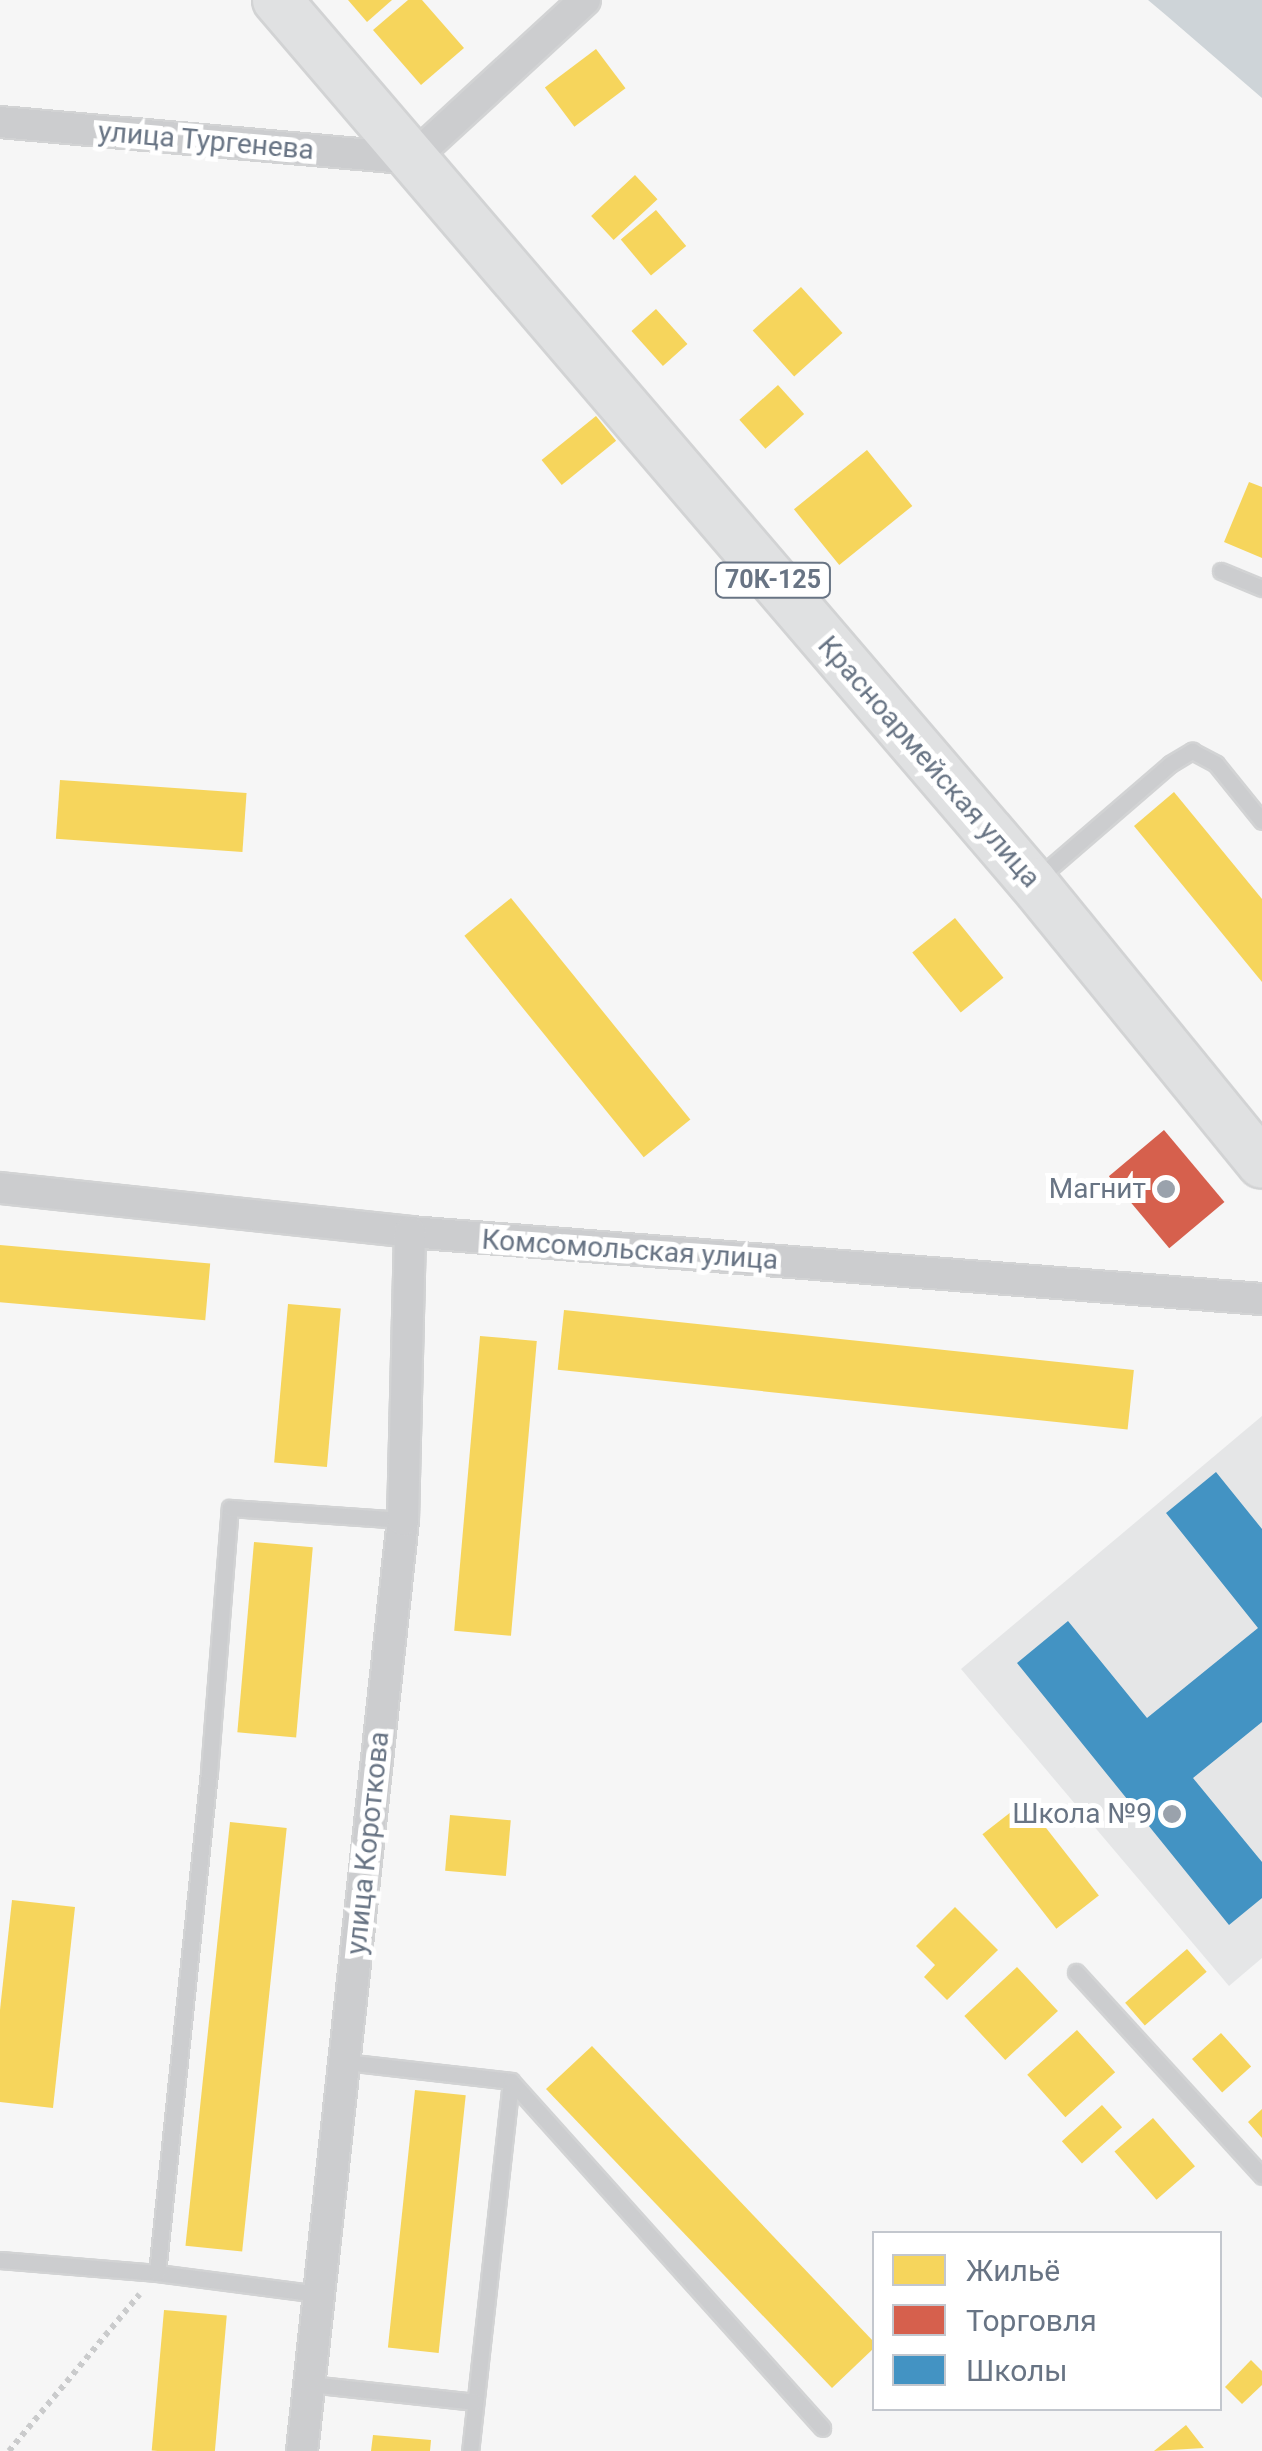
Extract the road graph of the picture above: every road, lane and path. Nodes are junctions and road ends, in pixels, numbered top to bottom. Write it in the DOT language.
graph roads {
  1 [pos="277,0"];
  2 [pos="586,0"];
  3 [pos="0,122"];
  4 [pos="412,159"];
  5 [pos="1221,571"];
  6 [pos="1262,588"];
  7 [pos="1262,820"];
  8 [pos="1033,882"];
  9 [pos="1262,1164"];
  10 [pos="0,1188"];
  11 [pos="410,1232"];
  12 [pos="1262,1300"];
  13 [pos="403,1520"];
  14 [pos="1076,1972"];
  15 [pos="345,2062"];
  16 [pos="510,2081"];
  17 [pos="1262,2176"];
  18 [pos="0,2260"];
  19 [pos="158,2273"];
  20 [pos="319,2294"];
  21 [pos="310,2384"];
  22 [pos="475,2402"];
  23 [pos="822,2428"];
  24 [pos="10,2451"];
  25 [pos="302,2451"];
  26 [pos="470,2451"];
  1 -- 4 [label="main road, Красноармейская улица / 70К-125"];
  2 -- 4 [label="street"];
  3 -- 4 [label="street, улица Тургенева"];
  4 -- 8 [label="main road, Красноармейская улица / 70К-125"];
  5 -- 6 [label="lane"];
  7 -- 8 [label="lane"];
  8 -- 9 [label="main road, Красноармейская улица / 70К-125"];
  10 -- 11 [label="street, Комсомольская улица"];
  11 -- 12 [label="street, Комсомольская улица"];
  11 -- 13 [label="street, улица Короткова"];
  13 -- 15 [label="street, улица Короткова"];
  13 -- 19 [label="lane"];
  14 -- 17 [label="lane"];
  15 -- 16 [label="lane"];
  15 -- 20 [label="street, улица Короткова"];
  16 -- 22 [label="lane"];
  16 -- 23 [label="lane"];
  18 -- 19 [label="lane"];
  19 -- 20 [label="lane"];
  19 -- 24 [label="path"];
  20 -- 21 [label="street, улица Короткова"];
  21 -- 22 [label="lane"];
  21 -- 25 [label="street, улица Короткова"];
  22 -- 26 [label="lane"];
}
